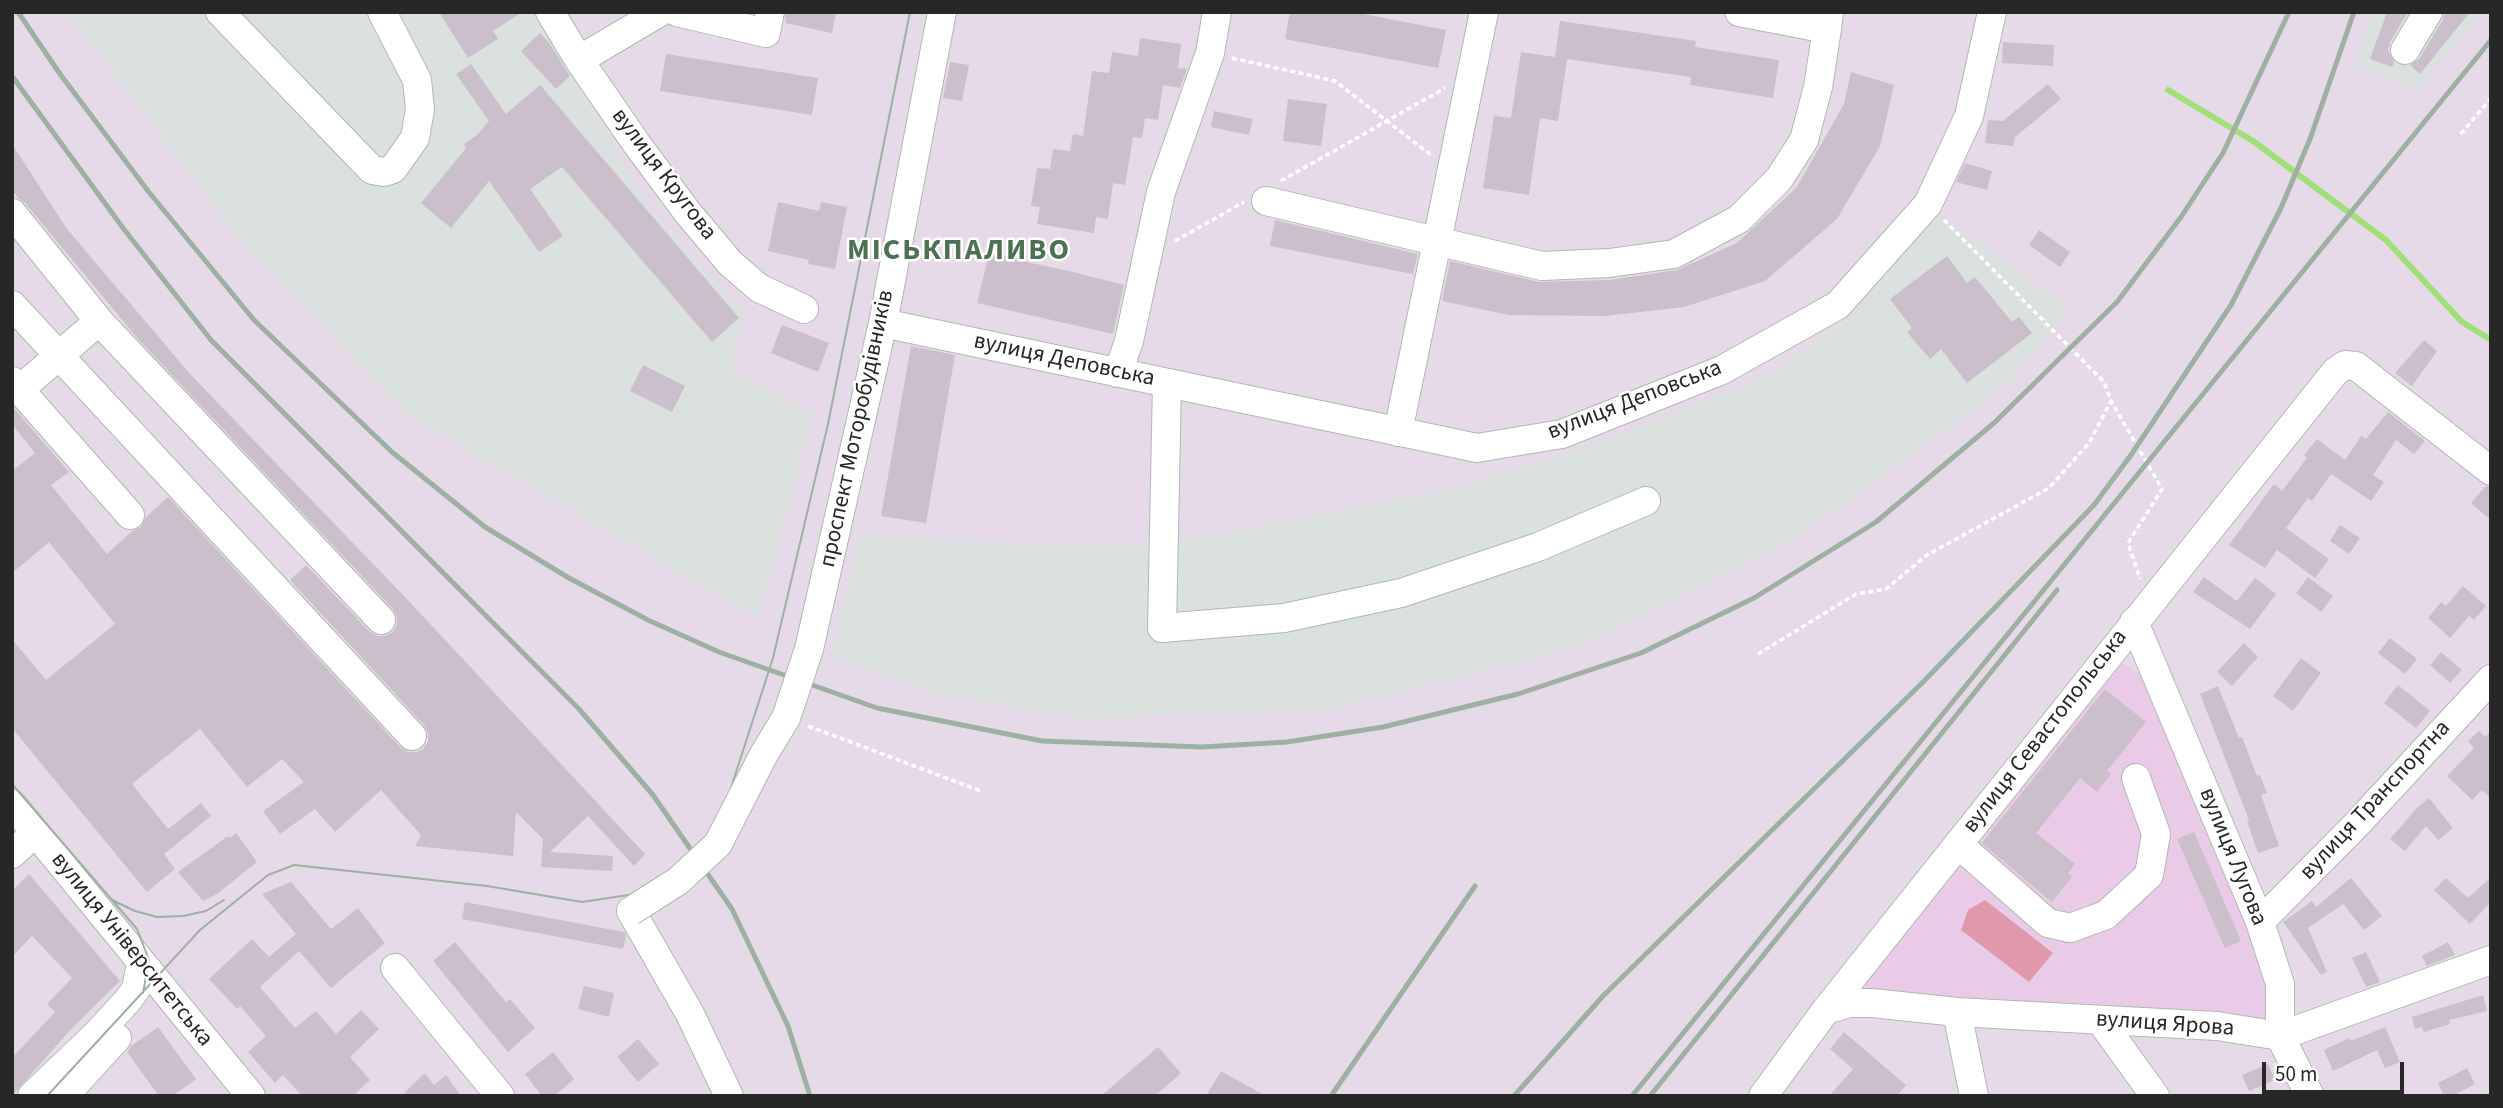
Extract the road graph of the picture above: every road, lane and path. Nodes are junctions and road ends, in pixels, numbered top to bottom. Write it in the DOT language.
graph roads {
  1 [pos="220,12"];
  2 [pos="382,12"];
  3 [pos="550,12"];
  4 [pos="660,12"];
  5 [pos="677,12"];
  6 [pos="770,12"];
  7 [pos="942,12"];
  8 [pos="1217,12"];
  9 [pos="1484,12"];
  10 [pos="1739,12"];
  11 [pos="2428,12"];
  12 [pos="1984,14"];
  13 [pos="1828,20"];
  14 [pos="2405,50"];
  15 [pos="1210,53"];
  16 [pos="579,60"];
  17 [pos="1471,74"];
  18 [pos="2491,99"];
  19 [pos="1388,121"];
  20 [pos="2460,134"];
  21 [pos="1451,172"];
  22 [pos="1267,193"];
  23 [pos="1928,204"];
  24 [pos="12,213"];
  25 [pos="1437,241"];
  26 [pos="1146,258"];
  27 [pos="12,305"];
  28 [pos="804,309"];
  29 [pos="99,321"];
  30 [pos="883,323"];
  31 [pos="58,356"];
  32 [pos="1118,373"];
  33 [pos="1167,383"];
  34 [pos="16,386"];
  35 [pos="2111,401"];
  36 [pos="1398,432"];
  37 [pos="2491,471"];
  38 [pos="1646,501"];
  39 [pos="130,515"];
  40 [pos="2141,613"];
  41 [pos="381,621"];
  42 [pos="1758,654"];
  43 [pos="2491,680"];
  44 [pos="786,718"];
  45 [pos="412,736"];
  46 [pos="2136,778"];
  47 [pos="981,791"];
  48 [pos="12,804"];
  49 [pos="35,833"];
  50 [pos="1958,844"];
  51 [pos="12,855"];
  52 [pos="2260,922"];
  53 [pos="2491,960"];
  54 [pos="141,964"];
  55 [pos="395,968"];
  56 [pos="162,990"];
  57 [pos="1826,1010"];
  58 [pos="1957,1012"];
  59 [pos="2100,1020"];
  60 [pos="2280,1036"];
  61 [pos="32,1096"];
  62 [pos="64,1096"];
  63 [pos="251,1096"];
  64 [pos="500,1096"];
  65 [pos="729,1096"];
  66 [pos="1763,1096"];
  67 [pos="1974,1096"];
  68 [pos="2155,1096"];
  69 [pos="2310,1096"];
  1 -- 2 [label="street"];
  3 -- 16 [label="street, вулиця Кругова"];
  4 -- 16 [label="street"];
  5 -- 6 [label="street"];
  7 -- 30 [label="street, проспект Моторобудівників"];
  8 -- 15 [label="street"];
  9 -- 17 [label="street"];
  10 -- 13 [label="street"];
  11 -- 14 [label="street"];
  12 -- 23 [label="street, вулиця Деповська"];
  13 -- 25 [label="street"];
  15 -- 19 [label="path"];
  15 -- 26 [label="street"];
  16 -- 28 [label="street, вулиця Кругова"];
  17 -- 19 [label="path"];
  17 -- 21 [label="street"];
  18 -- 20 [label="path"];
  19 -- 21 [label="path"];
  19 -- 22 [label="path"];
  21 -- 25 [label="street"];
  22 -- 25 [label="street"];
  22 -- 26 [label="path"];
  23 -- 35 [label="path"];
  23 -- 36 [label="street, вулиця Деповська"];
  24 -- 29 [label="street"];
  25 -- 36 [label="street"];
  26 -- 32 [label="street"];
  27 -- 31 [label="street"];
  29 -- 31 [label="street"];
  29 -- 41 [label="street"];
  30 -- 32 [label="street, вулиця Деповська"];
  30 -- 44 [label="street, проспект Моторобудівників, bridge"];
  31 -- 34 [label="street"];
  31 -- 45 [label="street"];
  32 -- 33 [label="street, вулиця Деповська"];
  33 -- 36 [label="street, вулиця Деповська"];
  33 -- 38 [label="street"];
  34 -- 39 [label="street"];
  35 -- 40 [label="path"];
  35 -- 42 [label="path"];
  37 -- 40 [label="street, вулиця Севастопольська"];
  40 -- 50 [label="street, вулиця Севастопольська"];
  40 -- 52 [label="street, вулиця Лугова"];
  43 -- 52 [label="street, вулиця Транспортна"];
  44 -- 47 [label="path"];
  44 -- 65 [label="street, проспект Моторобудівників, bridge"];
  46 -- 50 [label="street"];
  48 -- 49 [label="street, вулиця Університетська"];
  49 -- 51 [label="street"];
  49 -- 54 [label="street, вулиця Університетська"];
  50 -- 57 [label="street, вулиця Севастопольська"];
  52 -- 60 [label="street, вулиця Лугова"];
  53 -- 60 [label="street, вулиця Ярова"];
  54 -- 56 [label="street, вулиця Університетська"];
  54 -- 61 [label="street"];
  55 -- 64 [label="street"];
  56 -- 62 [label="street"];
  56 -- 63 [label="street, вулиця Університетська"];
  57 -- 58 [label="street, вулиця Ярова"];
  57 -- 66 [label="street, вулиця Севастопольська"];
  58 -- 59 [label="street, вулиця Ярова"];
  58 -- 67 [label="street"];
  59 -- 60 [label="street, вулиця Ярова"];
  59 -- 68 [label="street"];
  60 -- 69 [label="street, вулиця Лугова"];
}
